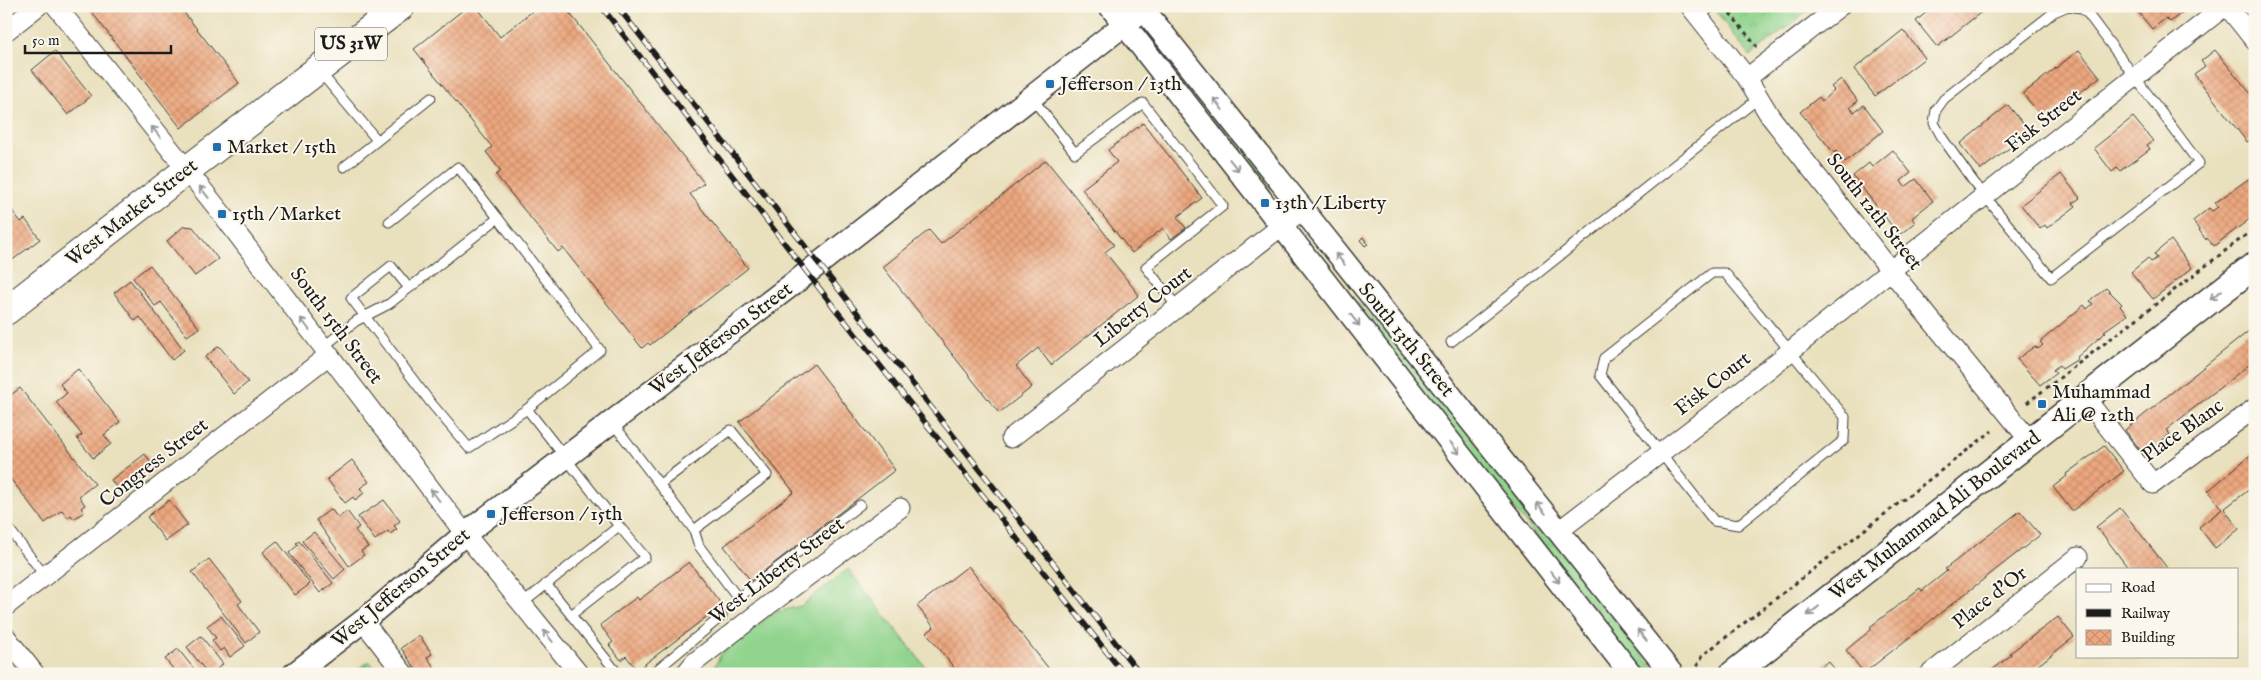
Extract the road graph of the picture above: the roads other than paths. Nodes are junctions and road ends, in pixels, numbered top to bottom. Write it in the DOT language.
graph roads {
  1 [pos="38,6"];
  2 [pos="56,6"];
  3 [pos="401,6"];
  4 [pos="1110,6"];
  5 [pos="1840,6"];
  6 [pos="2226,6"];
  7 [pos="1144,7"];
  8 [pos="1700,10"];
  9 [pos="1124,26"];
  10 [pos="6,31"];
  11 [pos="2255,41"];
  12 [pos="318,69"];
  13 [pos="2136,77"];
  14 [pos="1747,78"];
  15 [pos="431,98"];
  16 [pos="1032,98"];
  17 [pos="1759,98"];
  18 [pos="377,140"];
  19 [pos="344,167"];
  20 [pos="187,170"];
  21 [pos="1985,195"];
  22 [pos="1302,210"];
  23 [pos="498,218"];
  24 [pos="389,222"];
  25 [pos="1283,226"];
  26 [pos="2255,265"];
  27 [pos="1891,271"];
  28 [pos="409,288"];
  29 [pos="1178,308"];
  30 [pos="6,311"];
  31 [pos="366,316"];
  32 [pos="1451,342"];
  33 [pos="326,351"];
  34 [pos="1791,351"];
  35 [pos="2085,398"];
  36 [pos="2255,408"];
  37 [pos="527,409"];
  38 [pos="612,422"];
  39 [pos="1011,438"];
  40 [pos="2030,441"];
  41 [pos="1662,452"];
  42 [pos="565,458"];
  43 [pos="660,484"];
  44 [pos="860,505"];
  45 [pos="900,508"];
  46 [pos="6,525"];
  47 [pos="620,526"];
  48 [pos="694,530"];
  49 [pos="1560,530"];
  50 [pos="465,534"];
  51 [pos="2078,557"];
  52 [pos="45,577"];
  53 [pos="546,584"];
  54 [pos="522,604"];
  55 [pos="6,606"];
  56 [pos="571,615"];
  57 [pos="722,616"];
  58 [pos="363,621"];
  59 [pos="6,637"];
  60 [pos="1744,671"];
  61 [pos="35,674"];
  62 [pos="294,674"];
  63 [pos="404,674"];
  64 [pos="579,674"];
  65 [pos="618,674"];
  66 [pos="652,674"];
  67 [pos="684,674"];
  68 [pos="1631,674"];
  69 [pos="1672,674"];
  70 [pos="1930,674"];
  1 -- 10 [label="street"];
  20 -- 2 [label="street, South 15th Street, one-way"];
  3 -- 12 [label="main road, West Market Street / US 31W"];
  4 -- 9 [label="street, South 13th Street"];
  5 -- 14 [label="street"];
  6 -- 11 [label="street"];
  6 -- 13 [label="street, Fisk Street"];
  7 -- 9 [label="street, West Jefferson Street"];
  22 -- 7 [label="street, South 13th Street, one-way"];
  8 -- 14 [label="street, South 12th Street"];
  9 -- 16 [label="street, West Jefferson Street"];
  9 -- 25 [label="street, South 13th Street, one-way"];
  12 -- 18 [label="lane"];
  12 -- 20 [label="main road, West Market Street / US 31W"];
  13 -- 21 [label="street, Fisk Street"];
  13 -- 21 [label="lane"];
  13 -- 21 [label="lane"];
  14 -- 17 [label="street, South 12th Street"];
  15 -- 18 [label="lane"];
  16 -- 29 [label="lane"];
  16 -- 38 [label="street, West Jefferson Street"];
  17 -- 27 [label="street, South 12th Street"];
  17 -- 32 [label="lane"];
  18 -- 19 [label="lane"];
  20 -- 30 [label="main road, West Market Street / US 31W"];
  33 -- 20 [label="street, South 15th Street, one-way"];
  21 -- 27 [label="street, Fisk Street"];
  22 -- 25 [label="street, Liberty Court"];
  49 -- 22 [label="street, South 13th Street, one-way"];
  23 -- 24 [label="lane"];
  23 -- 28 [label="lane"];
  23 -- 37 [label="lane"];
  25 -- 29 [label="street, Liberty Court"];
  25 -- 68 [label="street, South 13th Street, one-way"];
  26 -- 35 [label="main road, West Muhammad Ali Boulevard, one-way"];
  27 -- 34 [label="street, Fisk Court"];
  27 -- 40 [label="street, South 12th Street"];
  28 -- 31 [label="lane"];
  28 -- 31 [label="lane"];
  29 -- 39 [label="street, Liberty Court"];
  31 -- 33 [label="lane"];
  31 -- 37 [label="lane"];
  50 -- 33 [label="street, South 15th Street, one-way"];
  33 -- 52 [label="street, Congress Street"];
  34 -- 41 [label="street, Fisk Court"];
  34 -- 41 [label="lane"];
  34 -- 41 [label="lane"];
  35 -- 36 [label="street, Place Blanc"];
  35 -- 40 [label="main road, West Muhammad Ali Boulevard"];
  37 -- 42 [label="lane"];
  38 -- 42 [label="street, West Jefferson Street"];
  38 -- 43 [label="lane"];
  40 -- 60 [label="main road, West Muhammad Ali Boulevard, one-way"];
  41 -- 49 [label="street, Fisk Court"];
  42 -- 47 [label="lane"];
  42 -- 50 [label="street, West Jefferson Street"];
  43 -- 48 [label="lane"];
  43 -- 48 [label="lane"];
  44 -- 48 [label="lane"];
  45 -- 67 [label="street, West Liberty Street"];
  46 -- 52 [label="lane"];
  47 -- 53 [label="lane"];
  47 -- 56 [label="lane"];
  69 -- 49 [label="street, South 13th Street, one-way"];
  50 -- 54 [label="street, South 15th Street"];
  50 -- 58 [label="street, West Jefferson Street"];
  51 -- 70 [label="street, Place d'Or"];
  52 -- 55 [label="street, Congress Street"];
  53 -- 54 [label="lane"];
  53 -- 56 [label="lane"];
  64 -- 54 [label="street, South 15th Street, one-way"];
  56 -- 65 [label="lane"];
  57 -- 66 [label="lane"];
  58 -- 62 [label="street, West Jefferson Street"];
  58 -- 63 [label="street"];
  59 -- 61 [label="street"];
}
